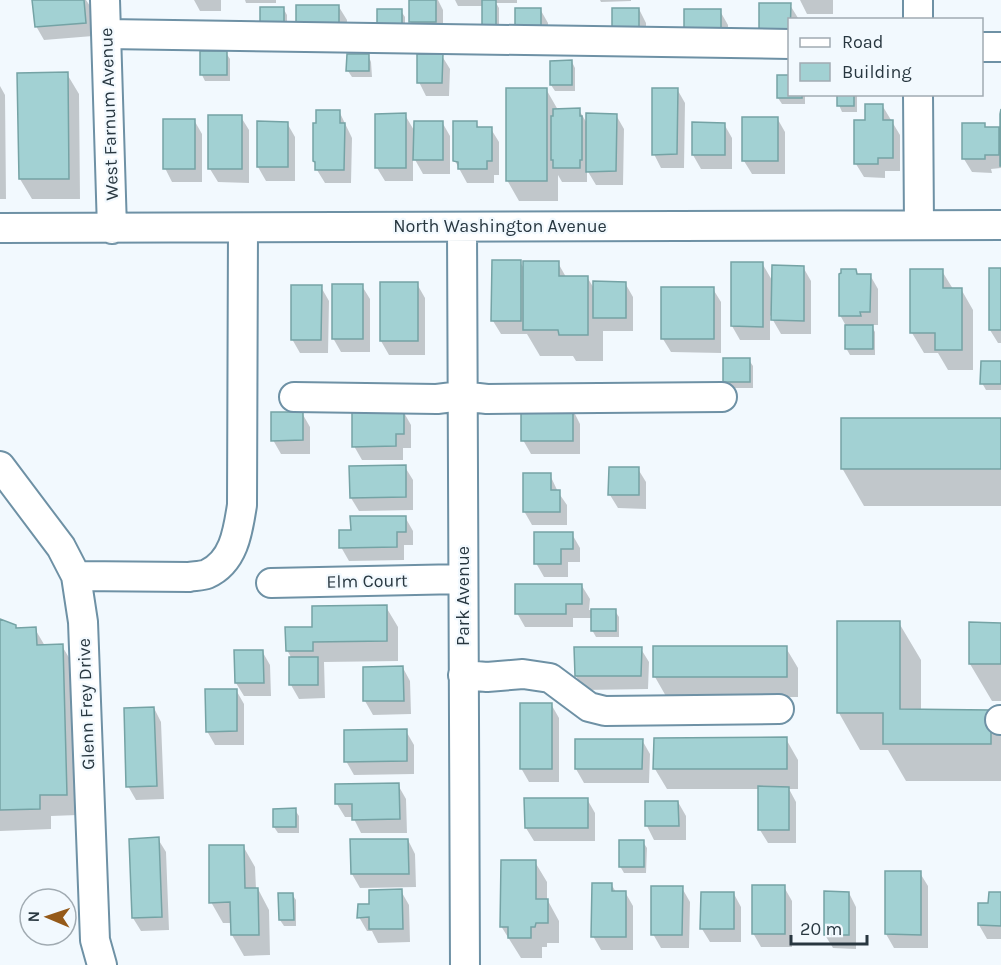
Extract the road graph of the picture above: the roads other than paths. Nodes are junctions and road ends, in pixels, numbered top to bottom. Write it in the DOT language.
graph roads {
  1 [pos="105,0"];
  2 [pos="918,0"];
  3 [pos="918,18"];
  4 [pos="106,34"];
  5 [pos="788,45"];
  6 [pos="983,47"];
  7 [pos="1001,47"];
  8 [pos="918,96"];
  9 [pos="919,225"];
  10 [pos="1001,225"];
  11 [pos="462,227"];
  12 [pos="0,228"];
  13 [pos="243,228"];
  14 [pos="112,229"];
  15 [pos="461,396"];
  16 [pos="294,397"];
  17 [pos="722,398"];
  18 [pos="0,466"];
  19 [pos="76,576"];
  20 [pos="463,579"];
  21 [pos="271,583"];
  22 [pos="463,675"];
  23 [pos="779,709"];
  24 [pos="102,965"];
  25 [pos="465,965"];
  1 -- 4 [label="street, West Farnum Avenue"];
  2 -- 3 [label="street"];
  4 -- 5 [label="street"];
  4 -- 14 [label="street, West Farnum Avenue"];
  6 -- 7 [label="street"];
  8 -- 9 [label="street"];
  9 -- 10 [label="street, North Washington Avenue"];
  9 -- 11 [label="street, North Washington Avenue"];
  11 -- 13 [label="street, North Washington Avenue"];
  11 -- 15 [label="street, Park Avenue"];
  12 -- 14 [label="street, North Washington Avenue"];
  13 -- 14 [label="street, North Washington Avenue"];
  13 -- 19 [label="street"];
  15 -- 16 [label="street"];
  15 -- 17 [label="street"];
  15 -- 20 [label="street, Park Avenue"];
  18 -- 19 [label="street, Glenn Frey Drive"];
  19 -- 24 [label="street, Glenn Frey Drive"];
  20 -- 21 [label="street, Elm Court"];
  20 -- 22 [label="street, Park Avenue"];
  22 -- 23 [label="street"];
  22 -- 25 [label="street, Park Avenue"];
}
